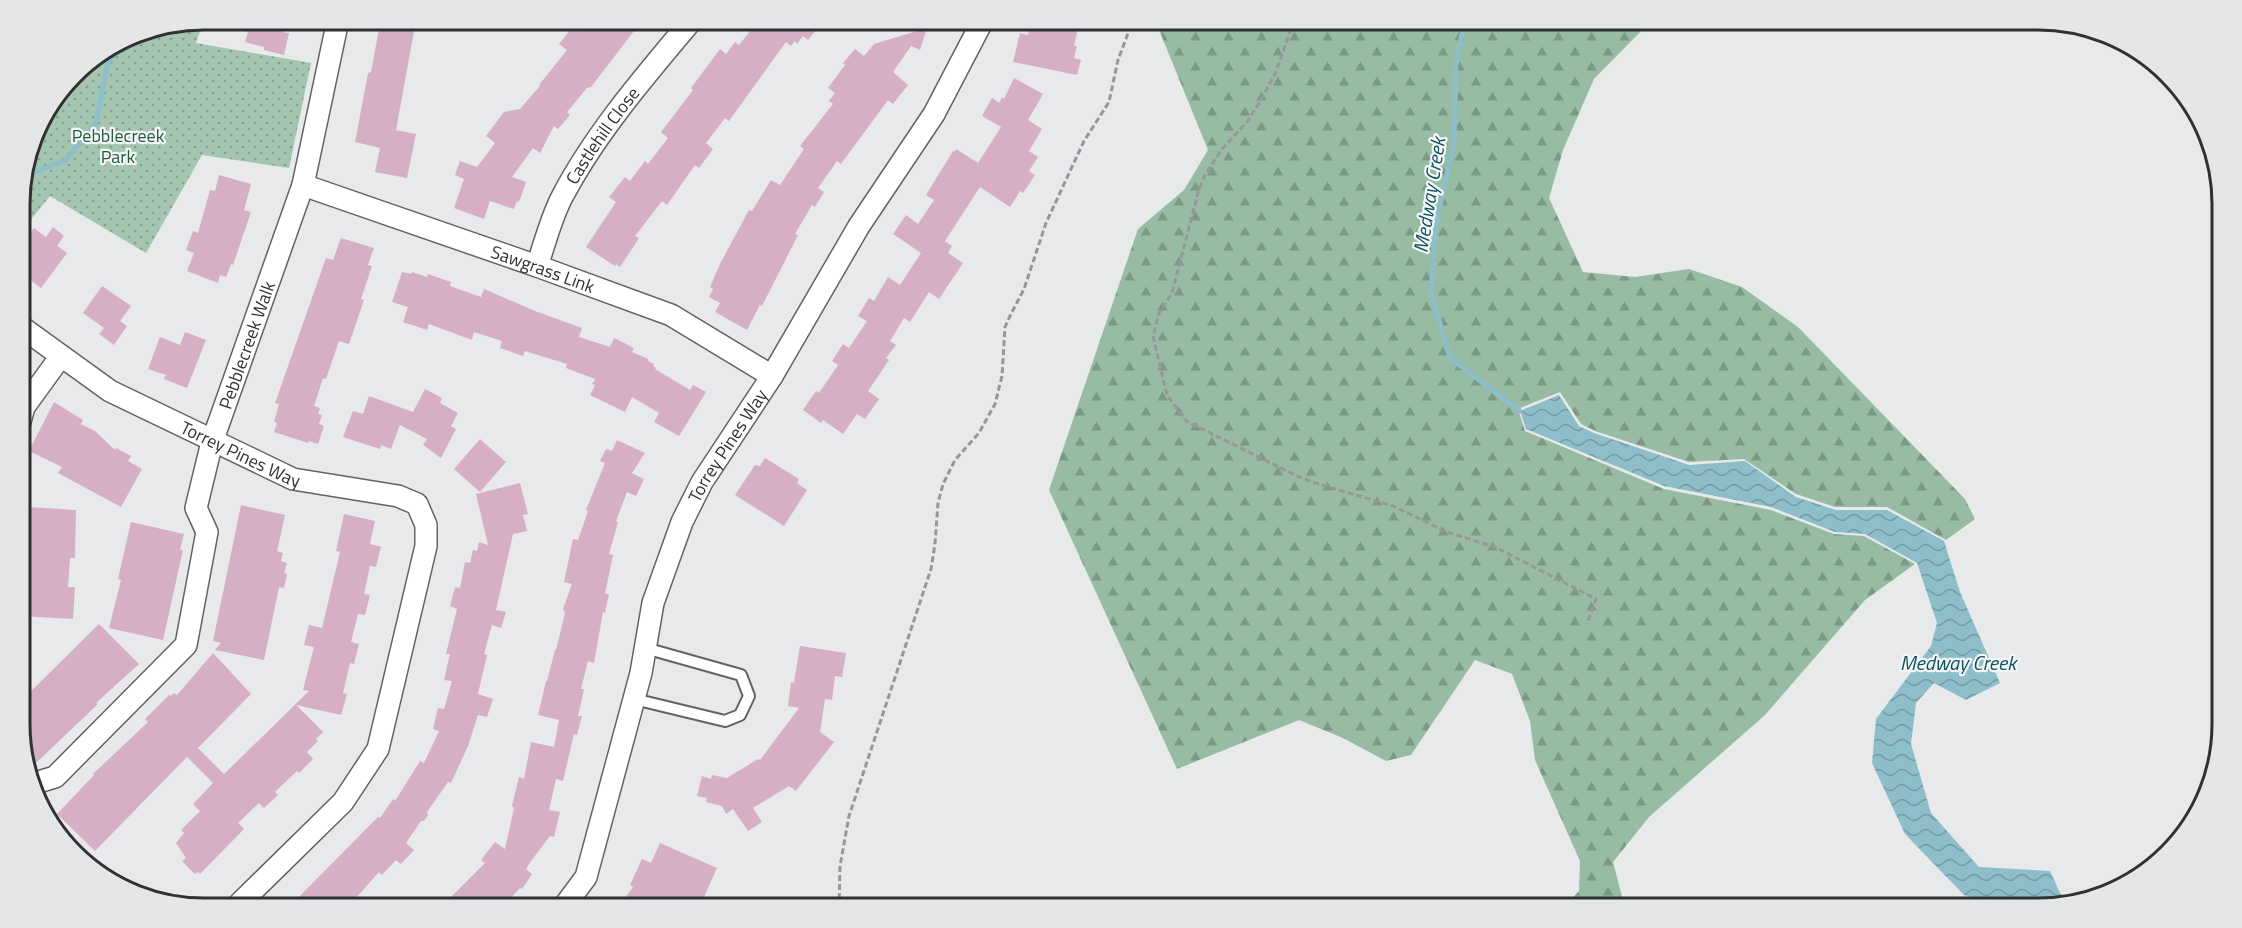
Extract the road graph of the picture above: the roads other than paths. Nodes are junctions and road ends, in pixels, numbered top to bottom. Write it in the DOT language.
graph roads {
  1 [pos="336,30"];
  2 [pos="684,30"];
  3 [pos="978,30"];
  4 [pos="303,185"];
  5 [pos="537,266"];
  6 [pos="30,333"];
  7 [pos="62,356"];
  8 [pos="772,376"];
  9 [pos="30,399"];
  10 [pos="212,442"];
  11 [pos="645,648"];
  12 [pos="634,699"];
  13 [pos="40,782"];
  14 [pos="246,898"];
  15 [pos="570,898"];
  1 -- 4 [label="street, Pebblecreek Walk"];
  2 -- 5 [label="street, Castlehill Close"];
  3 -- 8 [label="street, Torrey Pines Way"];
  4 -- 5 [label="street, Sawgrass Link"];
  4 -- 10 [label="street, Pebblecreek Walk"];
  5 -- 8 [label="street, Sawgrass Link"];
  6 -- 7 [label="street, Torrey Pines Way"];
  7 -- 9 [label="street"];
  7 -- 10 [label="street, Torrey Pines Way"];
  8 -- 11 [label="street, Torrey Pines Way"];
  10 -- 13 [label="street, Pebblecreek Walk"];
  10 -- 14 [label="street, Torrey Pines Way"];
  11 -- 12 [label="street, Torrey Pines Way"];
  11 -- 12 [label="lane"];
  12 -- 15 [label="street, Torrey Pines Way"];
}
